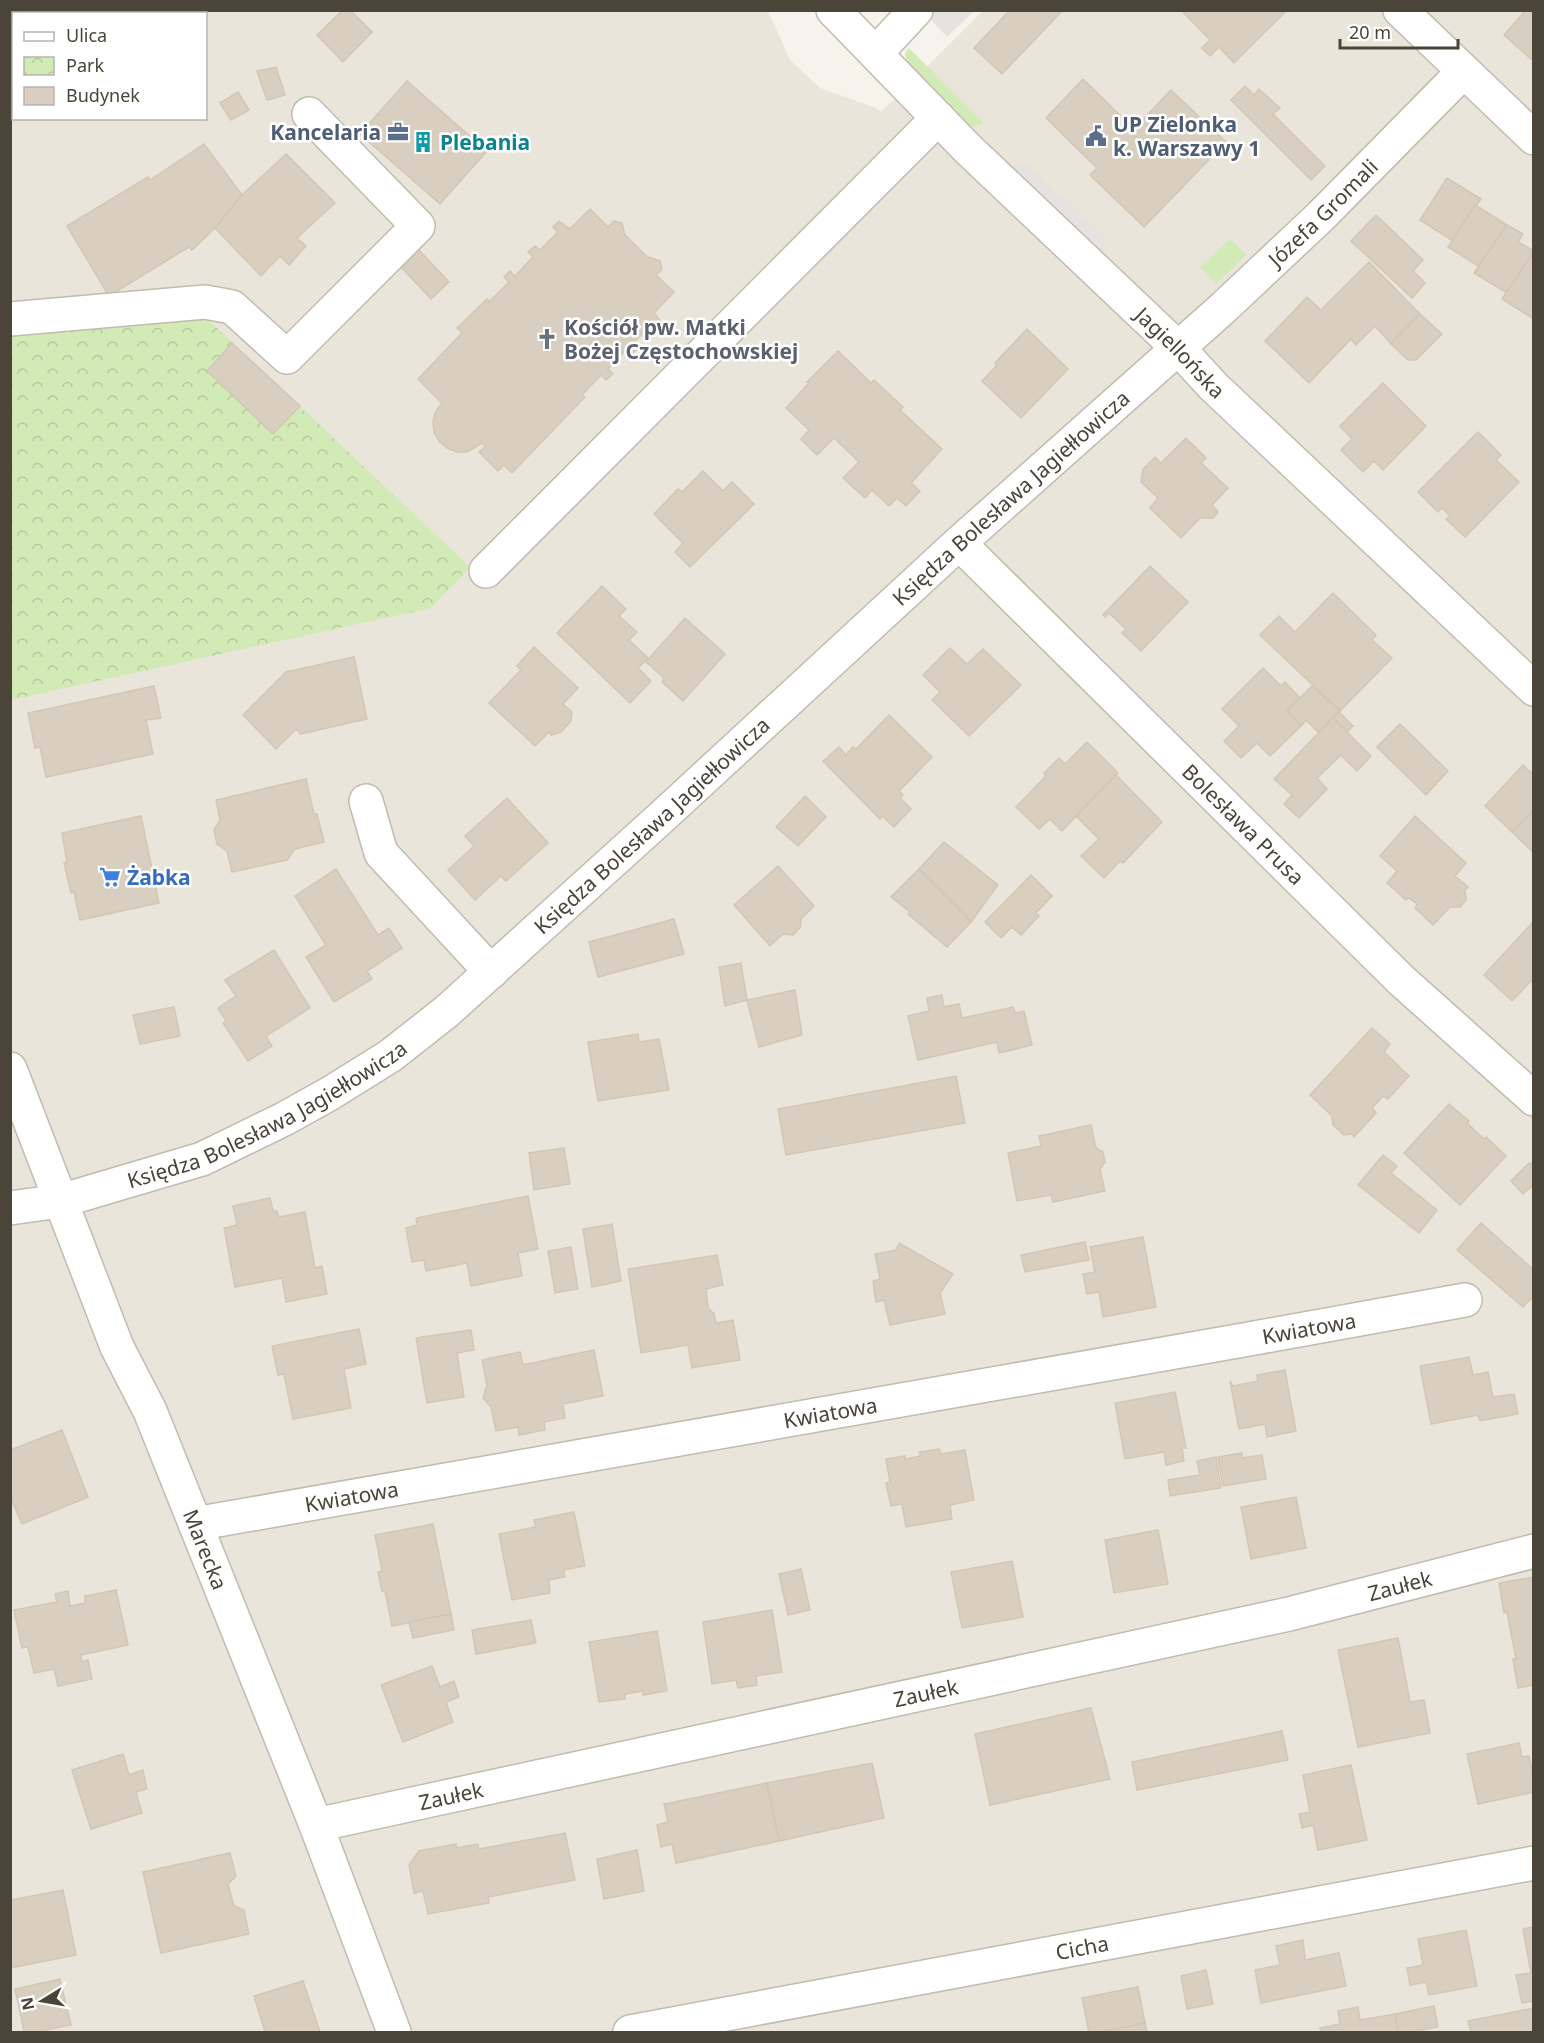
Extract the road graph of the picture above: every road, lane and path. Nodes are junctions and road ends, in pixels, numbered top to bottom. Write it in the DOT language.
graph roads {
  1 [pos="833,10"];
  2 [pos="916,10"];
  3 [pos="1400,10"];
  4 [pos="876,53"];
  5 [pos="1463,72"];
  6 [pos="309,114"];
  7 [pos="938,118"];
  8 [pos="1533,138"];
  9 [pos="10,319"];
  10 [pos="1179,349"];
  11 [pos="959,543"];
  12 [pos="486,571"];
  13 [pos="1533,689"];
  14 [pos="366,801"];
  15 [pos="491,972"];
  16 [pos="10,1069"];
  17 [pos="1533,1099"];
  18 [pos="60,1201"];
  19 [pos="10,1208"];
  20 [pos="1465,1300"];
  21 [pos="195,1524"];
  22 [pos="1533,1551"];
  23 [pos="316,1826"];
  24 [pos="1533,1863"];
  25 [pos="394,2032"];
  26 [pos="630,2032"];
  1 -- 4 [label="street, Jagiellońska"];
  2 -- 4 [label="street"];
  3 -- 5 [label="street"];
  4 -- 7 [label="street, Jagiellońska"];
  5 -- 8 [label="street"];
  5 -- 10 [label="street, Józefa Gromali"];
  6 -- 9 [label="street"];
  7 -- 10 [label="street, Jagiellońska"];
  7 -- 12 [label="street"];
  10 -- 11 [label="street, Księdza Bolesława Jagiełłowicza"];
  10 -- 13 [label="street, Jagiellońska"];
  11 -- 15 [label="street, Księdza Bolesława Jagiełłowicza"];
  11 -- 17 [label="street, Bolesława Prusa"];
  14 -- 15 [label="street"];
  15 -- 18 [label="street, Księdza Bolesława Jagiełłowicza"];
  16 -- 18 [label="street, Marecka"];
  18 -- 19 [label="street, Księdza Bolesława Jagiełłowicza"];
  18 -- 21 [label="street, Marecka"];
  20 -- 21 [label="street, Kwiatowa"];
  21 -- 23 [label="street, Marecka"];
  22 -- 23 [label="street, Zaułek"];
  23 -- 25 [label="street, Marecka"];
  24 -- 26 [label="street, Cicha"];
}
